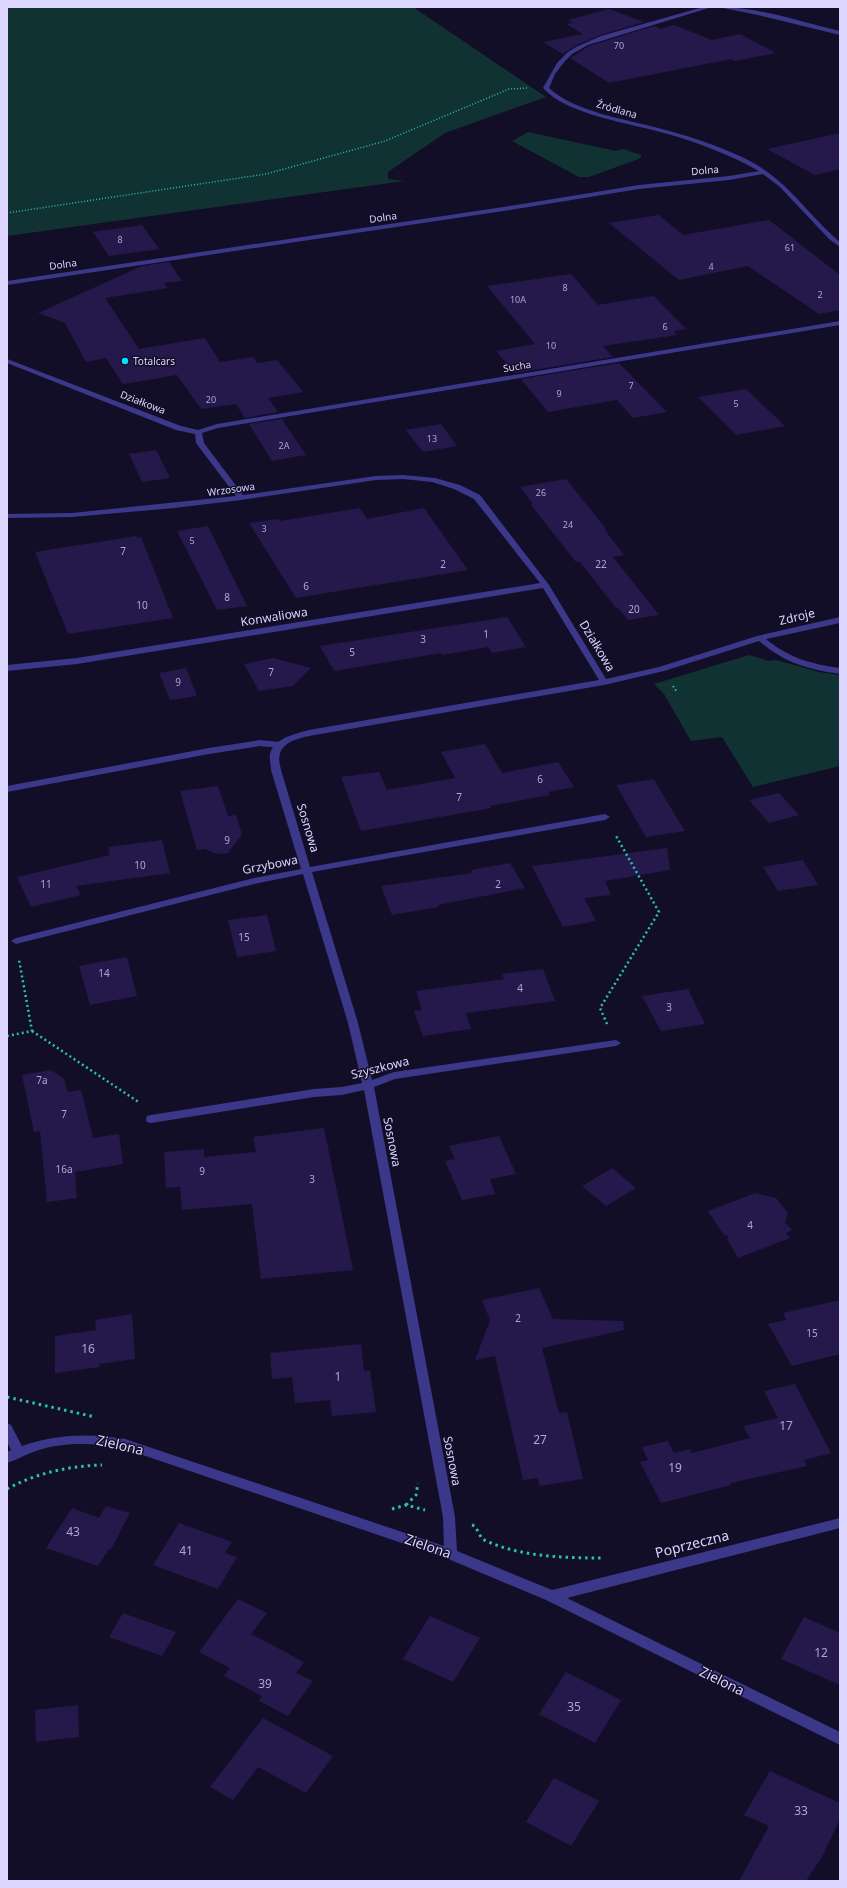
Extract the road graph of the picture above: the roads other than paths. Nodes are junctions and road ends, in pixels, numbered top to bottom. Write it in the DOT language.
graph roads {
  1 [pos="709,7"];
  2 [pos="721,7"];
  3 [pos="840,33"];
  4 [pos="763,172"];
  5 [pos="840,245"];
  6 [pos="7,283"];
  7 [pos="840,323"];
  8 [pos="7,361"];
  9 [pos="198,432"];
  10 [pos="457,487"];
  11 [pos="241,498"];
  12 [pos="7,516"];
  13 [pos="545,584"];
  14 [pos="840,620"];
  15 [pos="760,638"];
  16 [pos="7,668"];
  17 [pos="840,671"];
  18 [pos="604,682"];
  19 [pos="280,745"];
  20 [pos="7,789"];
  21 [pos="605,817"];
  22 [pos="307,871"];
  23 [pos="16,941"];
  24 [pos="616,1043"];
  25 [pos="368,1085"];
  26 [pos="157,1119"];
  27 [pos="7,1428"];
  28 [pos="13,1455"];
  29 [pos="840,1523"];
  30 [pos="451,1554"];
  31 [pos="551,1596"];
  32 [pos="840,1739"];
  1 -- 4 [label="street, Źródlana"];
  2 -- 3 [label="street"];
  4 -- 5 [label="street, Źródlana"];
  4 -- 6 [label="street, Dolna"];
  7 -- 9 [label="street, Sucha"];
  8 -- 9 [label="street, Działkowa"];
  9 -- 11 [label="street"];
  10 -- 11 [label="street, Wrzosowa"];
  10 -- 13 [label="street, Działkowa"];
  11 -- 12 [label="street, Wrzosowa"];
  13 -- 16 [label="street, Konwaliowa"];
  13 -- 18 [label="street, Działkowa"];
  14 -- 15 [label="street, Zdroje"];
  15 -- 17 [label="street"];
  15 -- 18 [label="street, Działkowa"];
  18 -- 19 [label="street"];
  19 -- 20 [label="street"];
  19 -- 22 [label="street, Sosnowa"];
  21 -- 22 [label="street, Grzybowa"];
  22 -- 23 [label="street, Grzybowa"];
  22 -- 25 [label="street, Sosnowa"];
  24 -- 25 [label="street, Szyszkowa"];
  25 -- 26 [label="street, Szyszkowa"];
  25 -- 30 [label="street, Sosnowa"];
  27 -- 28 [label="street, Zielona"];
  28 -- 30 [label="street, Zielona"];
  29 -- 31 [label="street, Poprzeczna"];
  30 -- 31 [label="street, Zielona"];
  31 -- 32 [label="street, Zielona"];
}
